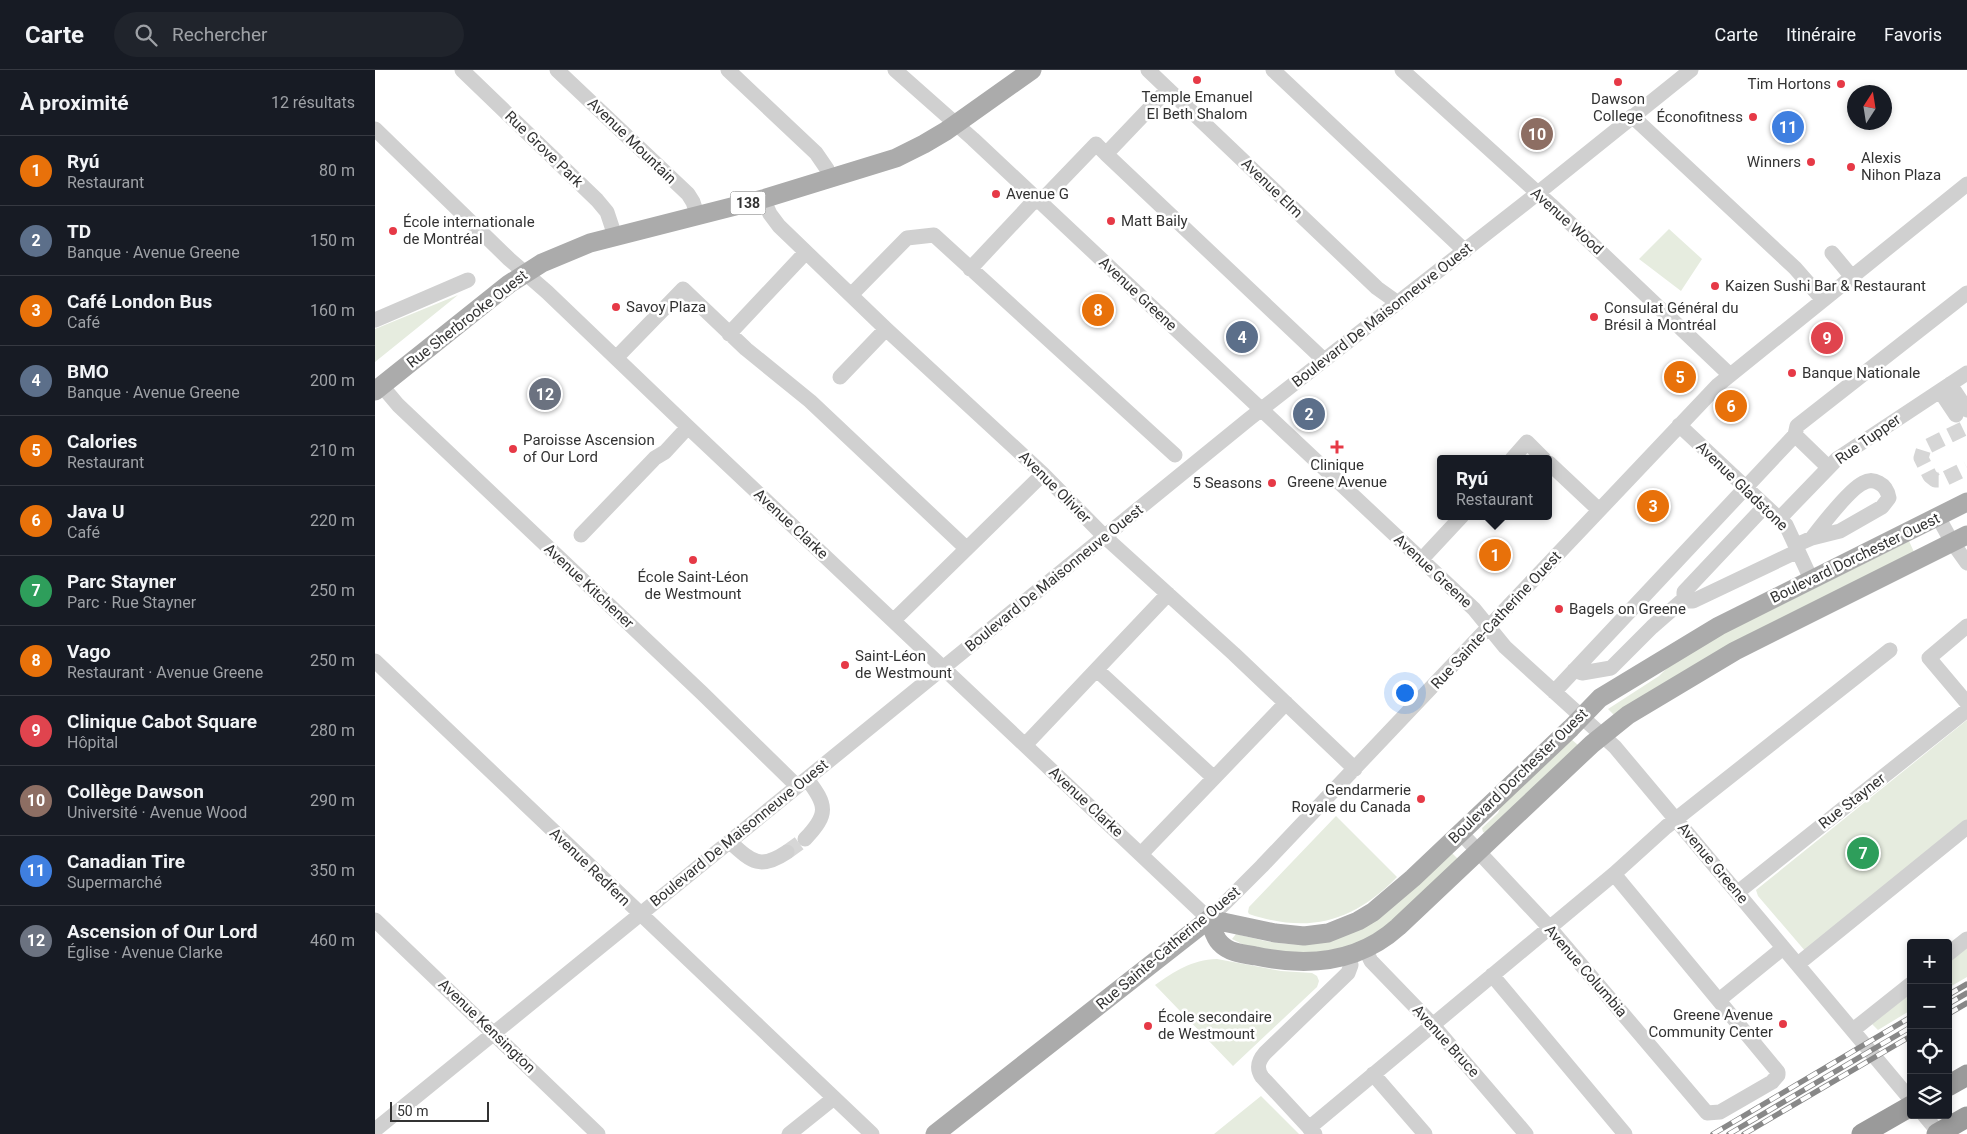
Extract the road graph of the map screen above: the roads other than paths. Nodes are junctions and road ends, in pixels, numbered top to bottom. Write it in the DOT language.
graph roads {
  1 [pos="462,70"];
  2 [pos="557,70"];
  3 [pos="728,70"];
  4 [pos="895,70"];
  5 [pos="1032,70"];
  6 [pos="1148,70"];
  7 [pos="1273,70"];
  8 [pos="1401,70"];
  9 [pos="1691,70"];
  10 [pos="1169,89"];
  11 [pos="1632,116"];
  12 [pos="955,125"];
  13 [pos="375,129"];
  14 [pos="1106,154"];
  15 [pos="830,179"];
  16 [pos="1967,184"];
  17 [pos="1536,194"];
  18 [pos="763,199"];
  19 [pos="1038,201"];
  20 [pos="698,217"];
  21 [pos="615,236"];
  22 [pos="1465,251"];
  23 [pos="806,252"];
  24 [pos="1832,254"];
  25 [pos="970,269"];
  26 [pos="525,273"];
  27 [pos="1852,277"];
  28 [pos="468,280"];
  29 [pos="1967,293"];
  30 [pos="851,296"];
  31 [pos="1823,300"];
  32 [pos="1398,303"];
  33 [pos="375,320"];
  34 [pos="886,329"];
  35 [pos="729,334"];
  36 [pos="616,358"];
  37 [pos="1324,360"];
  38 [pos="1967,373"];
  39 [pos="1730,375"];
  40 [pos="840,377"];
  41 [pos="1945,387"];
  42 [pos="378,389"];
  43 [pos="1262,410"];
  44 [pos="1961,412"];
  45 [pos="1679,425"];
  46 [pos="688,427"];
  47 [pos="1795,434"];
  48 [pos="1175,454"];
  49 [pos="1516,455"];
  50 [pos="1540,455"];
  51 [pos="1552,466"];
  52 [pos="1828,467"];
  53 [pos="1043,474"];
  54 [pos="1746,488"];
  55 [pos="1967,502"];
  56 [pos="1765,506"];
  57 [pos="1599,510"];
  58 [pos="1938,516"];
  59 [pos="1779,519"];
  60 [pos="1458,520"];
  61 [pos="581,535"];
  62 [pos="1105,537"];
  63 [pos="1812,538"];
  64 [pos="1960,538"];
  65 [pos="967,548"];
  66 [pos="1797,548"];
  67 [pos="1421,560"];
  68 [pos="1967,563"];
  69 [pos="1811,580"];
  70 [pos="1168,594"];
  71 [pos="1684,599"];
  72 [pos="894,620"];
  73 [pos="1967,626"];
  74 [pos="1490,628"];
  75 [pos="1890,650"];
  76 [pos="375,662"];
  77 [pos="944,668"];
  78 [pos="1097,670"];
  79 [pos="1574,670"];
  80 [pos="1554,692"];
  81 [pos="1285,703"];
  82 [pos="1967,703"];
  83 [pos="1967,710"];
  84 [pos="1581,716"];
  85 [pos="1603,734"];
  86 [pos="1025,745"];
  87 [pos="1355,769"];
  88 [pos="1213,778"];
  89 [pos="802,782"];
  90 [pos="1676,820"];
  91 [pos="1967,827"];
  92 [pos="1461,833"];
  93 [pos="805,838"];
  94 [pos="730,842"];
  95 [pos="787,852"];
  96 [pos="1479,852"];
  97 [pos="1141,854"];
  98 [pos="1614,874"];
  99 [pos="1738,892"];
  100 [pos="639,913"];
  101 [pos="1209,918"];
  102 [pos="375,920"];
  103 [pos="1549,927"];
  104 [pos="1967,939"];
  105 [pos="1783,948"];
  106 [pos="1952,951"];
  107 [pos="1356,952"];
  108 [pos="1797,964"];
  109 [pos="1492,975"];
  110 [pos="1907,987"];
  111 [pos="1719,1000"];
  112 [pos="1432,1024"];
  113 [pos="1853,1030"];
  114 [pos="494,1032"];
  115 [pos="1373,1074"];
  116 [pos="1967,1075"];
  117 [pos="1952,1084"];
  118 [pos="1907,1095"];
  119 [pos="834,1098"];
  120 [pos="1902,1111"];
  121 [pos="1927,1119"];
  122 [pos="1964,1119"];
  123 [pos="375,1130"];
  124 [pos="1312,1131"];
  125 [pos="598,1134"];
  126 [pos="789,1134"];
  127 [pos="872,1134"];
  128 [pos="935,1134"];
  129 [pos="1425,1134"];
  130 [pos="1526,1134"];
  131 [pos="1625,1134"];
  132 [pos="1862,1134"];
  133 [pos="1938,1134"];
  1 -- 21 [label="street, Rue Grove Park"];
  2 -- 20 [label="street, Avenue Mountain"];
  3 -- 15 [label="street"];
  4 -- 12 [label="street, Avenue Greene"];
  5 -- 12 [label="main road, Rue Sherbrooke Ouest / 138"];
  6 -- 10 [label="street, Avenue Elm"];
  7 -- 22 [label="street"];
  8 -- 17 [label="street, Avenue Wood"];
  9 -- 11 [label="street, Boulevard De Maisonneuve Ouest"];
  10 -- 14 [label="street"];
  10 -- 32 [label="street, Avenue Elm"];
  11 -- 17 [label="street, Boulevard De Maisonneuve Ouest"];
  11 -- 31 [label="street"];
  12 -- 15 [label="main road, Rue Sherbrooke Ouest / 138"];
  12 -- 19 [label="street, Avenue Greene"];
  13 -- 26 [label="street, Avenue Clarke"];
  14 -- 19 [label="street"];
  14 -- 37 [label="street"];
  15 -- 18 [label="main road, Rue Sherbrooke Ouest / 138"];
  16 -- 27 [label="street, Rue Sainte-Catherine Ouest"];
  17 -- 22 [label="street, Boulevard De Maisonneuve Ouest"];
  17 -- 39 [label="street, Avenue Wood"];
  18 -- 20 [label="main road, Rue Sherbrooke Ouest / 138"];
  18 -- 23 [label="street, Avenue Olivier"];
  19 -- 25 [label="street"];
  19 -- 43 [label="street, Avenue Greene"];
  20 -- 21 [label="main road, Rue Sherbrooke Ouest / 138"];
  21 -- 26 [label="main road, Rue Sherbrooke Ouest / 138"];
  22 -- 32 [label="street, Boulevard De Maisonneuve Ouest"];
  23 -- 30 [label="street, Avenue Olivier"];
  23 -- 35 [label="street"];
  24 -- 27 [label="street"];
  25 -- 30 [label="street"];
  25 -- 48 [label="street"];
  26 -- 36 [label="street, Avenue Clarke"];
  26 -- 42 [label="main road, Rue Sherbrooke Ouest / 138"];
  27 -- 31 [label="street, Rue Sainte-Catherine Ouest"];
  28 -- 33 [label="street"];
  29 -- 47 [label="street"];
  30 -- 34 [label="street, Avenue Olivier"];
  31 -- 39 [label="street, Rue Sainte-Catherine Ouest"];
  32 -- 37 [label="street, Boulevard De Maisonneuve Ouest"];
  34 -- 40 [label="street"];
  34 -- 53 [label="street, Avenue Olivier"];
  35 -- 36 [label="street"];
  35 -- 65 [label="street"];
  36 -- 46 [label="street, Avenue Clarke"];
  37 -- 43 [label="street, Boulevard De Maisonneuve Ouest"];
  38 -- 41 [label="street, Rue Tupper"];
  39 -- 45 [label="street, Rue Sainte-Catherine Ouest"];
  41 -- 44 [label="street"];
  41 -- 52 [label="street, Rue Tupper"];
  42 -- 89 [label="street, Avenue Kitchener"];
  43 -- 62 [label="street, Boulevard De Maisonneuve Ouest"];
  43 -- 67 [label="street, Avenue Greene"];
  45 -- 54 [label="street, Avenue Gladstone"];
  45 -- 57 [label="street, Rue Sainte-Catherine Ouest"];
  46 -- 61 [label="street"];
  46 -- 72 [label="street, Avenue Clarke"];
  47 -- 52 [label="street"];
  47 -- 54 [label="street"];
  49 -- 50 [label="street"];
  51 -- 57 [label="street"];
  52 -- 59 [label="street, Rue Tupper"];
  53 -- 62 [label="street, Avenue Olivier"];
  53 -- 65 [label="street"];
  54 -- 56 [label="street, Avenue Gladstone"];
  54 -- 79 [label="street"];
  55 -- 58 [label="main road, Boulevard Dorchester Ouest"];
  56 -- 59 [label="street, Avenue Gladstone"];
  56 -- 71 [label="street"];
  57 -- 74 [label="street, Rue Sainte-Catherine Ouest"];
  58 -- 64 [label="street"];
  58 -- 69 [label="main road, Boulevard Dorchester Ouest"];
  59 -- 66 [label="street, Avenue Gladstone"];
  60 -- 67 [label="street"];
  62 -- 70 [label="street, Avenue Olivier"];
  62 -- 77 [label="street, Boulevard De Maisonneuve Ouest"];
  63 -- 63 [label="street"];
  63 -- 66 [label="street"];
  64 -- 68 [label="street"];
  64 -- 85 [label="main road, Boulevard Dorchester Ouest"];
  65 -- 72 [label="street"];
  66 -- 69 [label="street, Avenue Gladstone"];
  66 -- 71 [label="street"];
  67 -- 74 [label="street, Avenue Greene"];
  69 -- 84 [label="main road, Boulevard Dorchester Ouest"];
  70 -- 78 [label="street"];
  70 -- 81 [label="street, Avenue Olivier"];
  71 -- 79 [label="street"];
  72 -- 77 [label="street, Avenue Clarke"];
  73 -- 82 [label="street"];
  74 -- 80 [label="street, Avenue Greene"];
  74 -- 87 [label="street, Rue Sainte-Catherine Ouest"];
  75 -- 90 [label="street"];
  76 -- 100 [label="street, Avenue Redfern"];
  77 -- 86 [label="street, Avenue Clarke"];
  77 -- 89 [label="street, Boulevard De Maisonneuve Ouest"];
  78 -- 86 [label="street"];
  78 -- 88 [label="street"];
  79 -- 80 [label="street"];
  80 -- 84 [label="street, Avenue Greene"];
  81 -- 87 [label="street, Avenue Olivier"];
  81 -- 88 [label="street"];
  83 -- 99 [label="street, Rue Stayner"];
  84 -- 85 [label="street, Avenue Greene"];
  84 -- 92 [label="main road, Boulevard Dorchester Ouest"];
  85 -- 90 [label="street, Avenue Greene"];
  85 -- 96 [label="main road, Boulevard Dorchester Ouest"];
  86 -- 97 [label="street, Avenue Clarke"];
  87 -- 101 [label="street, Rue Sainte-Catherine Ouest"];
  88 -- 97 [label="street"];
  89 -- 93 [label="street, Avenue Kitchener"];
  89 -- 94 [label="street, Boulevard De Maisonneuve Ouest"];
  90 -- 98 [label="street"];
  90 -- 99 [label="street, Avenue Greene"];
  91 -- 108 [label="street"];
  92 -- 96 [label="street, Avenue Columbia"];
  92 -- 101 [label="main road, Boulevard Dorchester Ouest"];
  94 -- 95 [label="street"];
  94 -- 100 [label="street, Boulevard De Maisonneuve Ouest"];
  96 -- 103 [label="street, Avenue Columbia"];
  96 -- 107 [label="main road, Boulevard Dorchester Ouest"];
  97 -- 101 [label="street, Avenue Clarke"];
  98 -- 103 [label="street"];
  98 -- 111 [label="street"];
  99 -- 105 [label="street, Avenue Greene"];
  100 -- 114 [label="street, Boulevard De Maisonneuve Ouest"];
  100 -- 119 [label="street, Avenue Redfern"];
  101 -- 107 [label="main road, Boulevard Dorchester Ouest"];
  101 -- 128 [label="main road, Rue Sainte-Catherine Ouest"];
  102 -- 114 [label="street, Avenue Kensington"];
  103 -- 109 [label="street"];
  103 -- 111 [label="street, Avenue Columbia"];
  104 -- 106 [label="street"];
  105 -- 108 [label="street, Avenue Greene"];
  105 -- 111 [label="street"];
  107 -- 112 [label="street, Avenue Bruce"];
  107 -- 124 [label="street"];
  108 -- 113 [label="street, Avenue Greene"];
  109 -- 112 [label="street"];
  109 -- 131 [label="street"];
  110 -- 113 [label="street"];
  112 -- 115 [label="street"];
  112 -- 130 [label="street, Avenue Bruce"];
  113 -- 118 [label="street, Avenue Greene"];
  114 -- 123 [label="street, Boulevard De Maisonneuve Ouest"];
  114 -- 125 [label="street, Avenue Kensington"];
  115 -- 124 [label="street"];
  115 -- 129 [label="street"];
  116 -- 117 [label="highway"];
  119 -- 126 [label="street"];
  119 -- 127 [label="street, Avenue Redfern"];
  120 -- 132 [label="highway"];
  121 -- 133 [label="street"];
  122 -- 133 [label="highway"];
}
